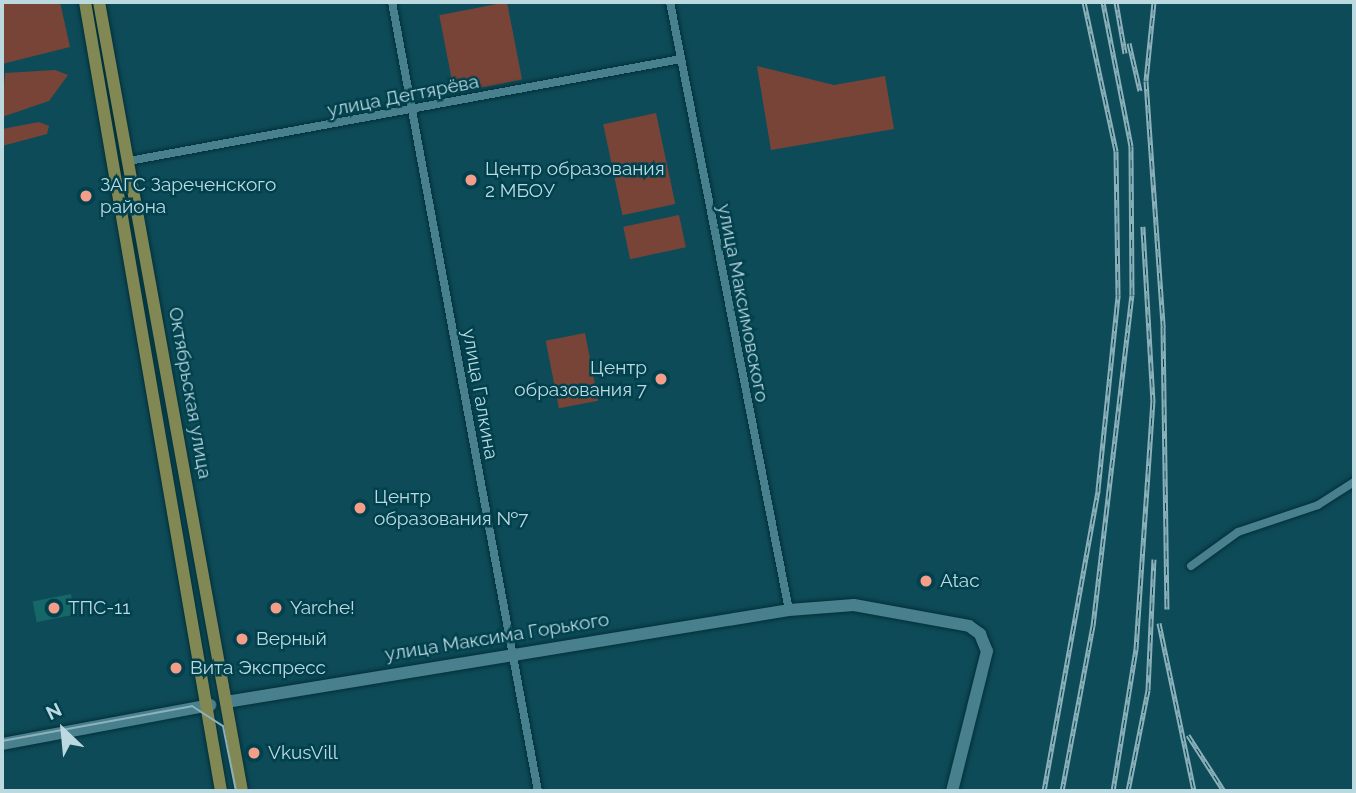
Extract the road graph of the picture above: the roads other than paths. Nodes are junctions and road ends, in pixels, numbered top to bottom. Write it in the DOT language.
graph roads {
  1 [pos="85,2"];
  2 [pos="99,2"];
  3 [pos="392,2"];
  4 [pos="670,2"];
  5 [pos="681,59"];
  6 [pos="416,110"];
  7 [pos="129,161"];
  8 [pos="1354,482"];
  9 [pos="1191,566"];
  10 [pos="789,610"];
  11 [pos="514,653"];
  12 [pos="226,702"];
  13 [pos="210,705"];
  14 [pos="2,744"];
  15 [pos="221,791"];
  16 [pos="242,791"];
  17 [pos="538,791"];
  18 [pos="952,791"];
  1 -- 13 [label="main road, Октябрьская улица"];
  2 -- 7 [label="main road, Октябрьская улица"];
  3 -- 6 [label="street, улица Галкина"];
  4 -- 5 [label="street, улица Максимовского"];
  5 -- 6 [label="street, улица Дегтярёва"];
  5 -- 10 [label="street, улица Максимовского"];
  6 -- 7 [label="street, улица Дегтярёва"];
  6 -- 11 [label="street, улица Галкина"];
  7 -- 12 [label="main road, Октябрьская улица"];
  8 -- 9 [label="street"];
  10 -- 11 [label="street, улица Максима Горького"];
  10 -- 18 [label="street, улица Максима Горького"];
  11 -- 12 [label="street, улица Максима Горького"];
  11 -- 17 [label="street, улица Галкина"];
  12 -- 13 [label="main road, улица Максима Горького"];
  12 -- 16 [label="main road, Октябрьская улица"];
  13 -- 14 [label="street, улица Максима Горького"];
  13 -- 15 [label="main road, Октябрьская улица"];
}
